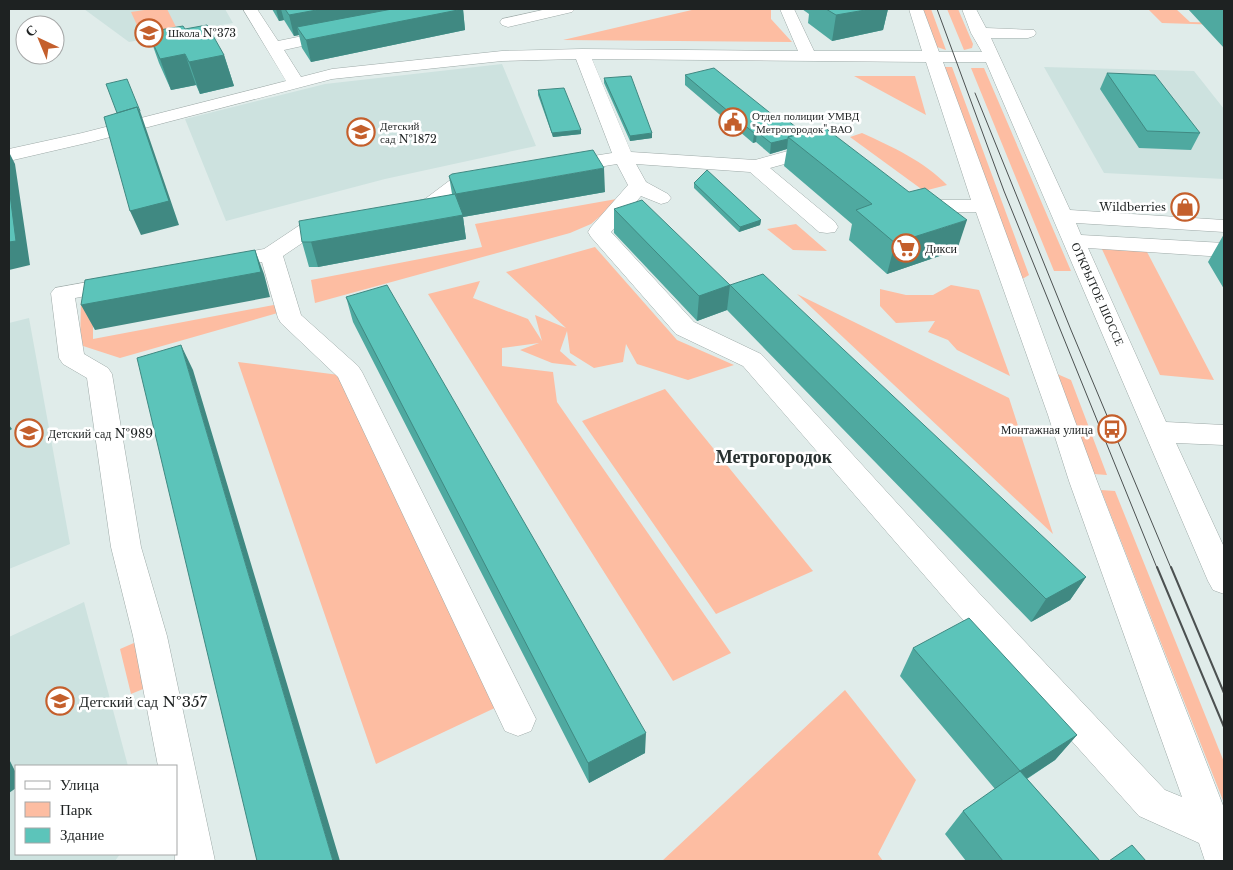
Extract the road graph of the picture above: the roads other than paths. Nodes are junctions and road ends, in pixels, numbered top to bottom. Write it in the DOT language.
graph roads {
  1 [pos="250,9"];
  2 [pos="567,9"];
  3 [pos="787,9"];
  4 [pos="916,9"];
  5 [pos="969,9"];
  6 [pos="508,22"];
  7 [pos="349,32"];
  8 [pos="979,33"];
  9 [pos="1028,34"];
  10 [pos="273,46"];
  11 [pos="582,54"];
  12 [pos="808,55"];
  13 [pos="932,57"];
  14 [pos="992,57"];
  15 [pos="296,83"];
  16 [pos="842,150"];
  17 [pos="9,155"];
  18 [pos="623,157"];
  19 [pos="755,166"];
  20 [pos="544,170"];
  21 [pos="505,176"];
  22 [pos="899,195"];
  23 [pos="984,206"];
  24 [pos="385,214"];
  25 [pos="1063,216"];
  26 [pos="357,219"];
  27 [pos="1224,226"];
  28 [pos="828,227"];
  29 [pos="1074,241"];
  30 [pos="1224,250"];
  31 [pos="272,254"];
  32 [pos="205,266"];
  33 [pos="139,279"];
  34 [pos="1157,432"];
  35 [pos="1224,435"];
  36 [pos="1224,581"];
  37 [pos="518,719"];
  38 [pos="176,765"];
  39 [pos="178,776"];
  40 [pos="1213,830"];
  41 [pos="1224,859"];
  42 [pos="195,861"];
  1 -- 10 [label="street"];
  2 -- 6 [label="street"];
  3 -- 12 [label="street"];
  4 -- 13 [label="street"];
  5 -- 8 [label="street, ОТКРЫТОЕ ШОССЕ"];
  7 -- 10 [label="street"];
  8 -- 9 [label="street"];
  8 -- 14 [label="street, ОТКРЫТОЕ ШОССЕ"];
  10 -- 15 [label="street"];
  11 -- 12 [label="street"];
  11 -- 15 [label="street"];
  11 -- 18 [label="street"];
  12 -- 13 [label="street"];
  13 -- 14 [label="street"];
  13 -- 23 [label="street"];
  14 -- 25 [label="street, ОТКРЫТОЕ ШОССЕ"];
  15 -- 17 [label="street"];
  16 -- 19 [label="street"];
  18 -- 19 [label="street"];
  18 -- 20 [label="street"];
  18 -- 40 [label="street"];
  19 -- 28 [label="street"];
  21 -- 24 [label="street"];
  22 -- 23 [label="street"];
  23 -- 40 [label="street"];
  25 -- 27 [label="street"];
  25 -- 29 [label="street, ОТКРЫТОЕ ШОССЕ"];
  26 -- 31 [label="street"];
  29 -- 30 [label="street"];
  29 -- 34 [label="street, ОТКРЫТОЕ ШОССЕ"];
  31 -- 32 [label="street"];
  31 -- 37 [label="street"];
  33 -- 38 [label="street"];
  34 -- 35 [label="street"];
  34 -- 36 [label="street, ОТКРЫТОЕ ШОССЕ"];
  39 -- 42 [label="street"];
  40 -- 41 [label="street"];
}
